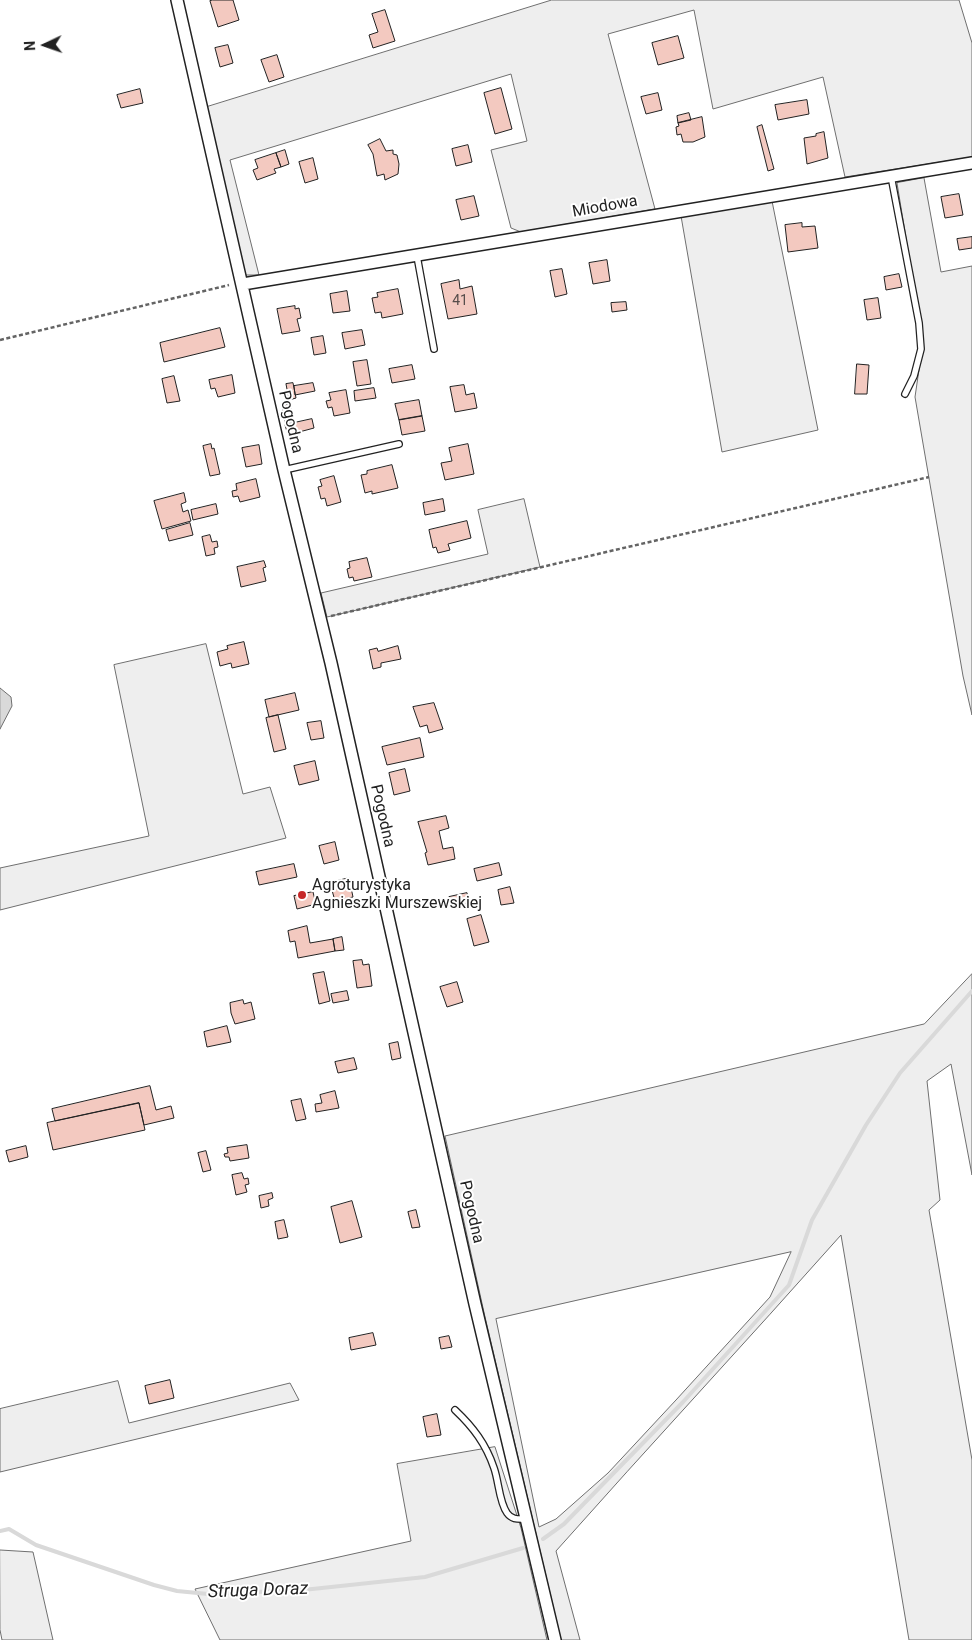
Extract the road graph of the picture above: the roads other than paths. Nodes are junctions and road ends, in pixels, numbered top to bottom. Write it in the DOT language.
graph roads {
  1 [pos="177,0"];
  2 [pos="972,163"];
  3 [pos="891,176"];
  4 [pos="417,256"];
  5 [pos="243,284"];
  6 [pos="434,349"];
  7 [pos="905,394"];
  8 [pos="399,444"];
  9 [pos="284,470"];
  10 [pos="455,1410"];
  11 [pos="525,1519"];
  12 [pos="555,1640"];
  1 -- 5 [label="street, Pogodna"];
  2 -- 3 [label="street, Miodowa"];
  3 -- 4 [label="street, Miodowa"];
  3 -- 7 [label="lane"];
  4 -- 5 [label="street, Miodowa"];
  4 -- 6 [label="lane"];
  5 -- 9 [label="street, Pogodna"];
  8 -- 9 [label="lane"];
  9 -- 11 [label="street, Pogodna"];
  10 -- 11 [label="lane"];
  11 -- 12 [label="street, Pogodna"];
}
